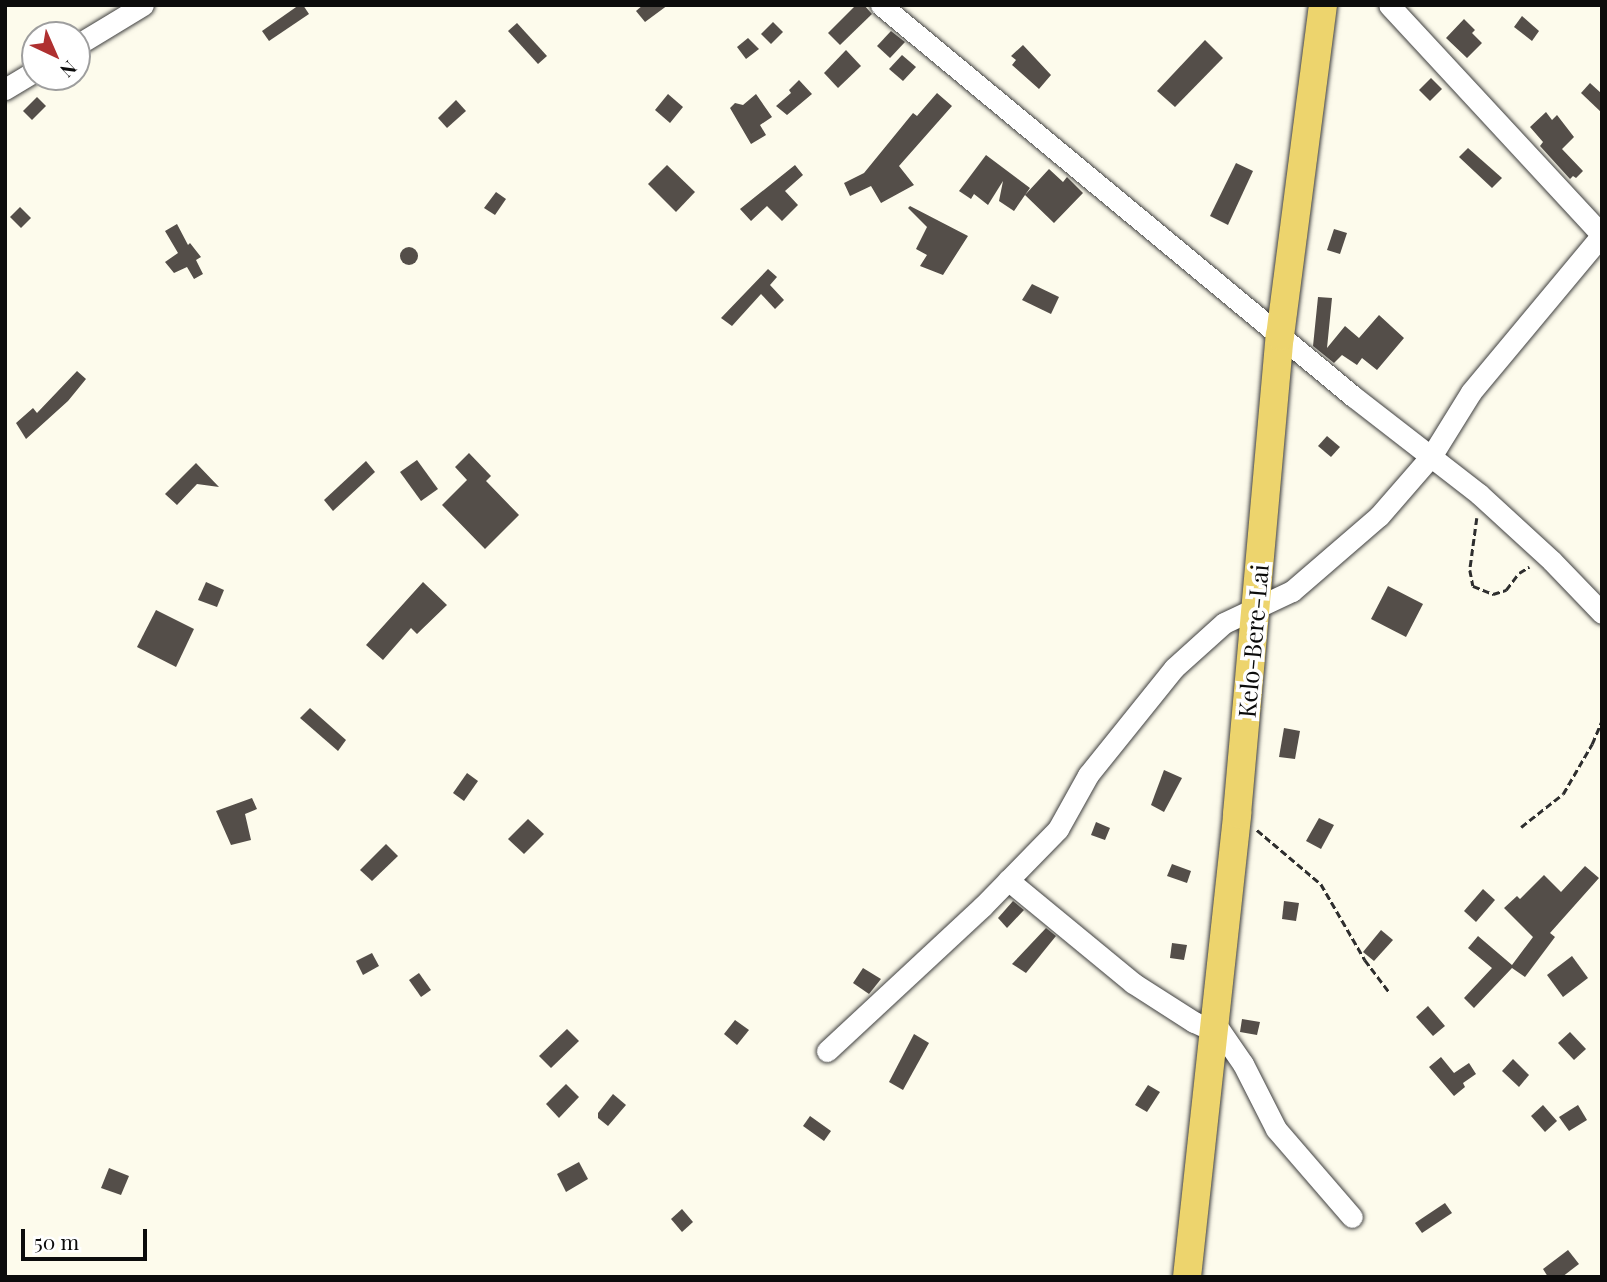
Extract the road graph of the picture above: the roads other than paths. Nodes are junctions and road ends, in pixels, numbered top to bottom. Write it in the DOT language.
graph roads {
  1 [pos="143,5"];
  2 [pos="881,5"];
  3 [pos="1323,5"];
  4 [pos="1389,5"];
  5 [pos="91,37"];
  6 [pos="21,79"];
  7 [pos="5,89"];
  8 [pos="1280,336"];
  9 [pos="1432,455"];
  10 [pos="1256,608"];
  11 [pos="1602,613"];
  12 [pos="1008,880"];
  13 [pos="1213,1026"];
  14 [pos="827,1051"];
  15 [pos="1352,1217"];
  16 [pos="1187,1277"];
  1 -- 5 [label="street"];
  2 -- 8 [label="street"];
  3 -- 8 [label="main road, Kelo-Bere-Lai"];
  4 -- 9 [label="street"];
  6 -- 7 [label="street"];
  8 -- 9 [label="street"];
  8 -- 10 [label="main road, Kelo-Bere-Lai"];
  9 -- 10 [label="street"];
  9 -- 11 [label="street"];
  10 -- 12 [label="street"];
  10 -- 13 [label="main road, Kelo-Bere-Lai"];
  12 -- 13 [label="street"];
  12 -- 14 [label="street"];
  13 -- 15 [label="street"];
  13 -- 16 [label="main road, Kelo-Bere-Lai"];
}
